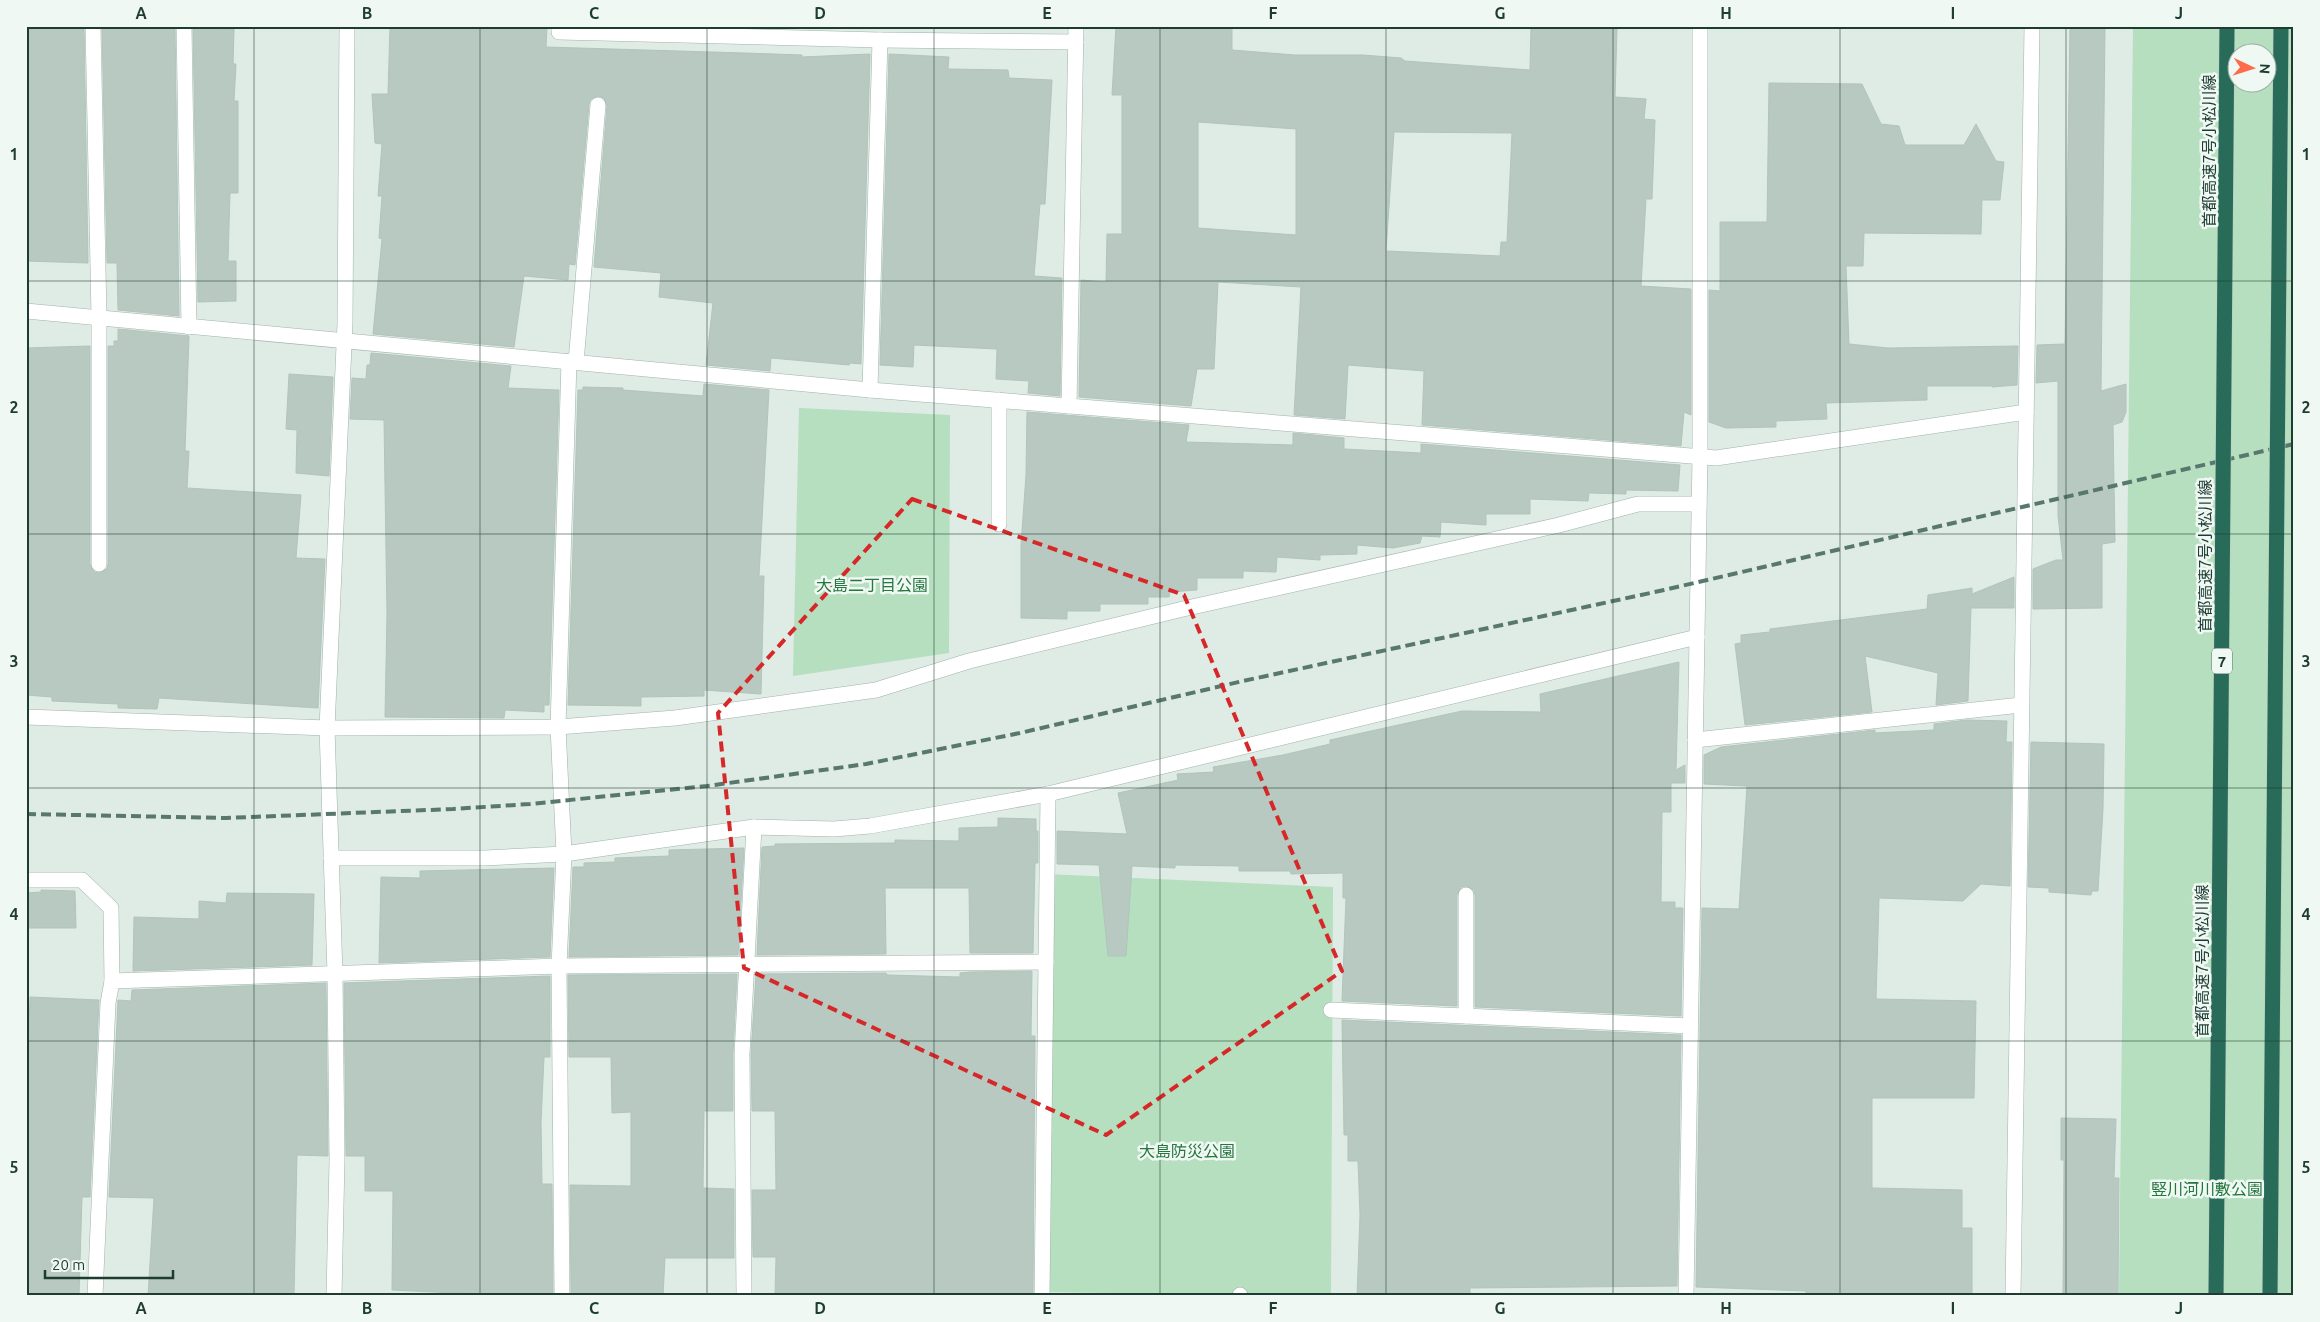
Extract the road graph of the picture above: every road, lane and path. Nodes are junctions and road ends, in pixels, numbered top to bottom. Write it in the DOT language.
graph roads {
  1 [pos="93,26"];
  2 [pos="184,26"];
  3 [pos="347,26"];
  4 [pos="559,26"];
  5 [pos="1076,26"];
  6 [pos="1700,26"];
  7 [pos="2032,26"];
  8 [pos="2227,26"];
  9 [pos="2281,26"];
  10 [pos="880,40"];
  11 [pos="1076,42"];
  12 [pos="598,105"];
  13 [pos="26,311"];
  14 [pos="99,317"];
  15 [pos="189,327"];
  16 [pos="344,342"];
  17 [pos="572,361"];
  18 [pos="870,390"];
  19 [pos="999,400"];
  20 [pos="1068,406"];
  21 [pos="2026,412"];
  22 [pos="1700,456"];
  23 [pos="1699,504"];
  24 [pos="999,524"];
  25 [pos="99,564"];
  26 [pos="1697,637"];
  27 [pos="2021,705"];
  28 [pos="26,716"];
  29 [pos="558,727"];
  30 [pos="327,728"];
  31 [pos="1695,740"];
  32 [pos="1048,794"];
  33 [pos="754,827"];
  34 [pos="564,854"];
  35 [pos="331,858"];
  36 [pos="26,880"];
  37 [pos="1466,895"];
  38 [pos="1046,962"];
  39 [pos="746,964"];
  40 [pos="559,966"];
  41 [pos="335,974"];
  42 [pos="112,981"];
  43 [pos="1331,1010"];
  44 [pos="1466,1016"];
  45 [pos="1690,1026"];
  46 [pos="95,1296"];
  47 [pos="334,1296"];
  48 [pos="562,1296"];
  49 [pos="744,1296"];
  50 [pos="1042,1296"];
  51 [pos="1686,1296"];
  52 [pos="2013,1296"];
  53 [pos="2216,1296"];
  54 [pos="2270,1296"];
  1 -- 14 [label="street"];
  2 -- 15 [label="street"];
  3 -- 16 [label="street"];
  4 -- 10 [label="street"];
  5 -- 11 [label="street"];
  6 -- 22 [label="street"];
  7 -- 21 [label="street"];
  8 -- 53 [label="highway, 首都高速7号小松川線 / 7, bridge"];
  9 -- 54 [label="highway, bridge"];
  10 -- 11 [label="street"];
  10 -- 18 [label="street"];
  11 -- 20 [label="street"];
  12 -- 17 [label="street"];
  13 -- 14 [label="street"];
  14 -- 15 [label="street"];
  14 -- 25 [label="street"];
  15 -- 16 [label="street"];
  16 -- 17 [label="street"];
  16 -- 30 [label="street"];
  17 -- 18 [label="street"];
  17 -- 29 [label="street"];
  18 -- 19 [label="street"];
  19 -- 20 [label="street"];
  19 -- 24 [label="street"];
  20 -- 22 [label="street"];
  21 -- 22 [label="street"];
  21 -- 27 [label="street"];
  22 -- 23 [label="street"];
  23 -- 26 [label="street"];
  23 -- 29 [label="street"];
  26 -- 31 [label="street"];
  26 -- 32 [label="street"];
  27 -- 31 [label="street"];
  27 -- 52 [label="street"];
  28 -- 30 [label="street"];
  29 -- 30 [label="street"];
  29 -- 34 [label="street"];
  30 -- 35 [label="street"];
  31 -- 45 [label="street"];
  32 -- 33 [label="street"];
  32 -- 38 [label="street"];
  33 -- 34 [label="street"];
  33 -- 39 [label="street"];
  34 -- 35 [label="street"];
  34 -- 40 [label="street"];
  35 -- 41 [label="street"];
  36 -- 42 [label="street"];
  37 -- 44 [label="street"];
  38 -- 39 [label="street"];
  38 -- 50 [label="street"];
  39 -- 40 [label="street"];
  39 -- 49 [label="street"];
  40 -- 41 [label="street"];
  40 -- 48 [label="street"];
  41 -- 42 [label="street"];
  41 -- 47 [label="street"];
  42 -- 46 [label="street"];
  43 -- 44 [label="street"];
  44 -- 45 [label="street"];
  45 -- 51 [label="street"];
}
